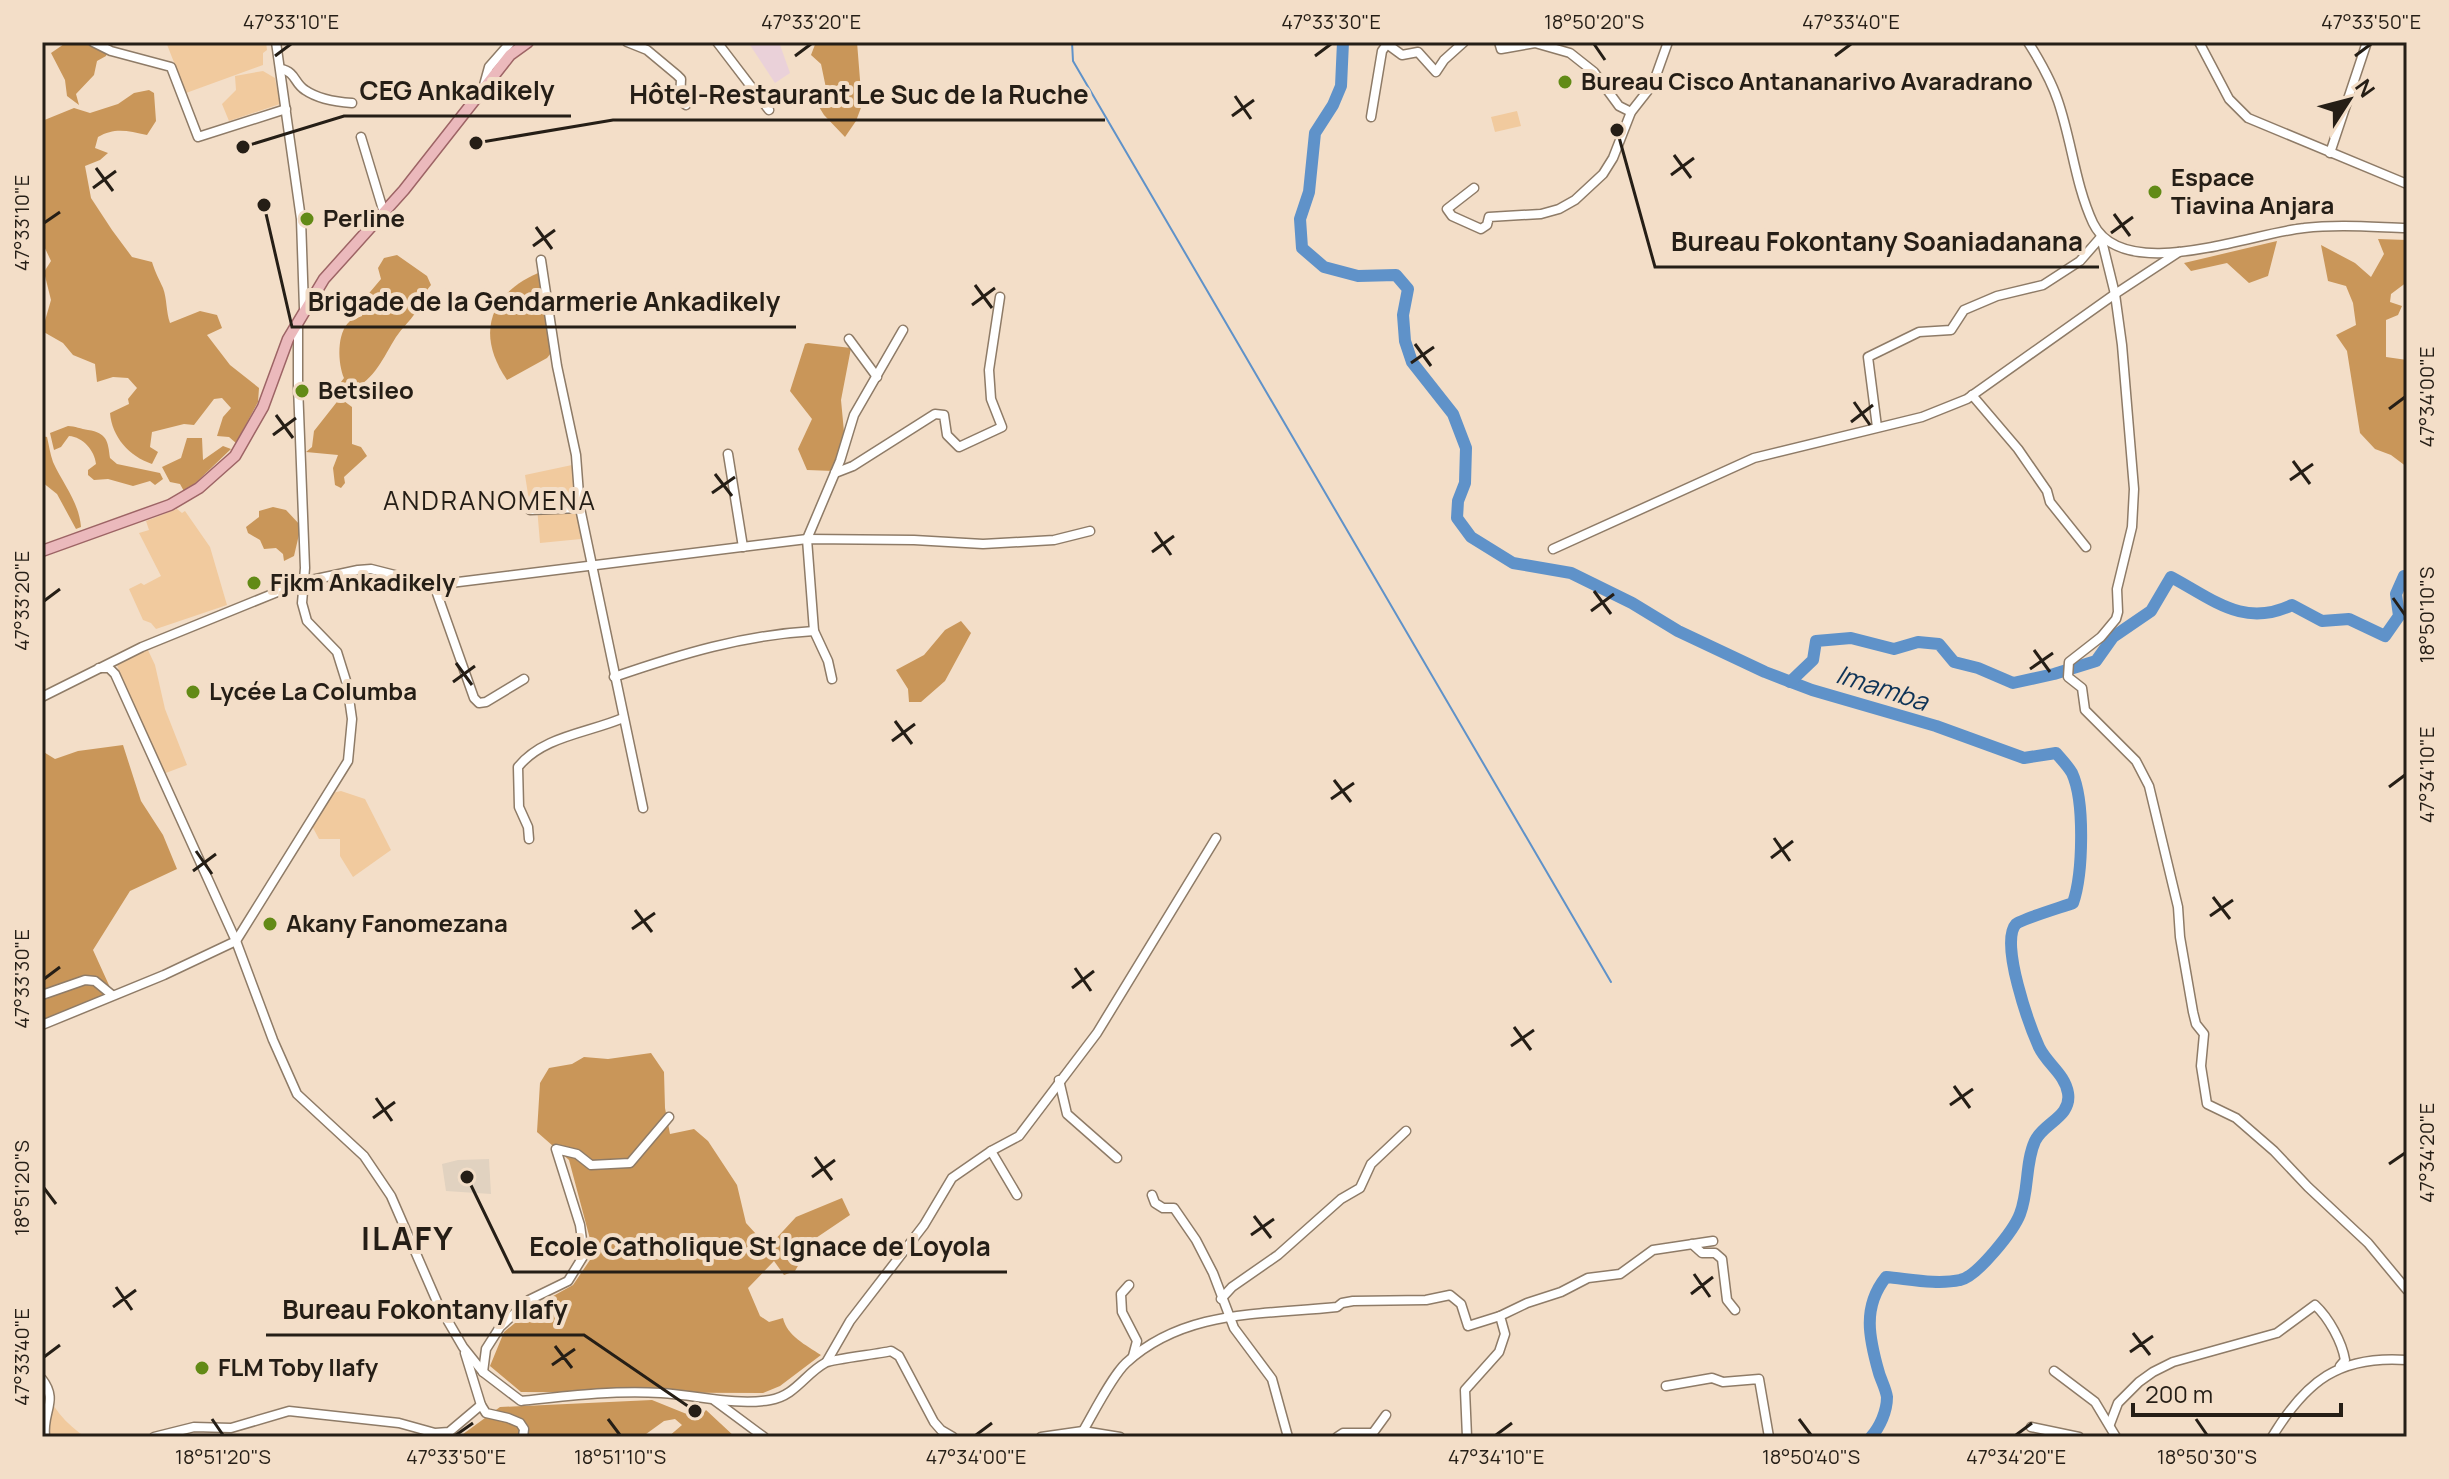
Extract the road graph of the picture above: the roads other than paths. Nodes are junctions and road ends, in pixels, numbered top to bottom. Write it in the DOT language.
graph roads {
  1 [pos="93,42"];
  2 [pos="276,42"];
  3 [pos="528,42"];
  4 [pos="627,42"];
  5 [pos="717,42"];
  6 [pos="1464,42"];
  7 [pos="1499,42"];
  8 [pos="1668,42"];
  9 [pos="2028,42"];
  10 [pos="2199,42"];
  11 [pos="2367,42"];
  12 [pos="510,43"];
  13 [pos="281,69"];
  14 [pos="481,93"];
  15 [pos="352,103"];
  16 [pos="686,105"];
  17 [pos="286,109"];
  18 [pos="769,110"];
  19 [pos="1631,112"];
  20 [pos="1371,117"];
  21 [pos="361,137"];
  22 [pos="2330,153"];
  23 [pos="2407,184"];
  24 [pos="1474,188"];
  25 [pos="384,213"];
  26 [pos="2407,228"];
  27 [pos="2101,237"];
  28 [pos="2179,252"];
  29 [pos="541,260"];
  30 [pos="2115,294"];
  31 [pos="1000,297"];
  32 [pos="304,308"];
  33 [pos="298,321"];
  34 [pos="903,330"];
  35 [pos="849,339"];
  36 [pos="877,377"];
  37 [pos="1972,395"];
  38 [pos="1877,427"];
  39 [pos="728,454"];
  40 [pos="835,473"];
  41 [pos="580,508"];
  42 [pos="530,510"];
  43 [pos="1090,531"];
  44 [pos="807,539"];
  45 [pos="743,547"];
  46 [pos="2086,547"];
  47 [pos="1553,549"];
  48 [pos="42,551"];
  49 [pos="591,566"];
  50 [pos="302,582"];
  51 [pos="434,585"];
  52 [pos="814,631"];
  53 [pos="99,668"];
  54 [pos="614,677"];
  55 [pos="524,679"];
  56 [pos="832,679"];
  57 [pos="42,697"];
  58 [pos="623,718"];
  59 [pos="643,808"];
  60 [pos="1216,838"];
  61 [pos="529,839"];
  62 [pos="236,941"];
  63 [pos="42,995"];
  64 [pos="112,995"];
  65 [pos="42,1025"];
  66 [pos="1059,1080"];
  67 [pos="669,1117"];
  68 [pos="1406,1131"];
  69 [pos="991,1151"];
  70 [pos="1117,1158"];
  71 [pos="1017,1195"];
  72 [pos="1152,1195"];
  73 [pos="1713,1241"];
  74 [pos="1692,1244"];
  75 [pos="1129,1285"];
  76 [pos="2407,1290"];
  77 [pos="1221,1299"];
  78 [pos="1735,1310"];
  79 [pos="1228,1316"];
  80 [pos="1500,1316"];
  81 [pos="463,1347"];
  82 [pos="1131,1360"];
  83 [pos="2407,1360"];
  84 [pos="827,1361"];
  85 [pos="2340,1366"];
  86 [pos="2054,1371"];
  87 [pos="483,1372"];
  88 [pos="42,1379"];
  89 [pos="1666,1386"];
  90 [pos="713,1400"];
  91 [pos="481,1405"];
  92 [pos="1386,1415"];
  93 [pos="2110,1424"];
  94 [pos="2031,1427"];
  95 [pos="1083,1431"];
  96 [pos="1371,1435"];
  97 [pos="45,1437"];
  98 [pos="154,1437"];
  99 [pos="523,1437"];
  100 [pos="764,1437"];
  101 [pos="953,1437"];
  102 [pos="1041,1437"];
  103 [pos="1120,1437"];
  104 [pos="1288,1437"];
  105 [pos="1337,1437"];
  106 [pos="1467,1437"];
  107 [pos="1769,1437"];
  108 [pos="2079,1437"];
  109 [pos="2116,1437"];
  110 [pos="2272,1437"];
  1 -- 17 [label="street"];
  2 -- 13 [label="street"];
  3 -- 14 [label="main road"];
  4 -- 16 [label="street"];
  5 -- 18 [label="street"];
  6 -- 20 [label="street"];
  7 -- 19 [label="street"];
  8 -- 19 [label="street"];
  9 -- 27 [label="street"];
  10 -- 22 [label="street"];
  11 -- 22 [label="street"];
  12 -- 14 [label="street"];
  13 -- 15 [label="street"];
  13 -- 17 [label="street"];
  14 -- 25 [label="main road"];
  17 -- 32 [label="street"];
  19 -- 24 [label="street"];
  21 -- 25 [label="street"];
  22 -- 23 [label="street"];
  25 -- 32 [label="main road"];
  26 -- 28 [label="street"];
  27 -- 28 [label="street"];
  27 -- 30 [label="street"];
  27 -- 38 [label="street"];
  28 -- 30 [label="street"];
  29 -- 41 [label="street"];
  30 -- 37 [label="street"];
  30 -- 76 [label="street"];
  31 -- 40 [label="street"];
  32 -- 33 [label="main road"];
  33 -- 48 [label="main road"];
  33 -- 50 [label="street"];
  34 -- 36 [label="street"];
  35 -- 36 [label="street"];
  36 -- 40 [label="street"];
  37 -- 38 [label="street"];
  37 -- 46 [label="street"];
  38 -- 47 [label="street"];
  39 -- 45 [label="street"];
  40 -- 44 [label="street"];
  41 -- 42 [label="street"];
  41 -- 49 [label="street"];
  43 -- 44 [label="street"];
  44 -- 45 [label="street"];
  44 -- 52 [label="street"];
  45 -- 49 [label="street"];
  49 -- 51 [label="street"];
  49 -- 54 [label="street"];
  50 -- 51 [label="street"];
  50 -- 53 [label="street"];
  50 -- 62 [label="street"];
  51 -- 55 [label="street"];
  52 -- 54 [label="street"];
  52 -- 56 [label="street"];
  53 -- 57 [label="street"];
  53 -- 62 [label="street"];
  54 -- 58 [label="street"];
  58 -- 59 [label="street"];
  58 -- 61 [label="street"];
  60 -- 66 [label="street"];
  62 -- 64 [label="street"];
  62 -- 81 [label="street"];
  63 -- 64 [label="street"];
  64 -- 65 [label="street"];
  66 -- 69 [label="street"];
  66 -- 70 [label="street"];
  67 -- 87 [label="street"];
  68 -- 77 [label="street"];
  69 -- 71 [label="street"];
  69 -- 84 [label="street"];
  72 -- 77 [label="street"];
  73 -- 74 [label="street"];
  74 -- 78 [label="street"];
  74 -- 80 [label="street"];
  75 -- 82 [label="street"];
  77 -- 79 [label="street"];
  79 -- 80 [label="street"];
  79 -- 82 [label="street"];
  79 -- 104 [label="street"];
  80 -- 106 [label="street"];
  81 -- 87 [label="street"];
  81 -- 91 [label="street"];
  82 -- 95 [label="street"];
  83 -- 85 [label="street"];
  84 -- 90 [label="street"];
  84 -- 101 [label="street"];
  85 -- 93 [label="street"];
  85 -- 110 [label="street"];
  86 -- 93 [label="street"];
  87 -- 90 [label="street"];
  88 -- 97 [label="street"];
  89 -- 107 [label="street"];
  90 -- 100 [label="street"];
  91 -- 98 [label="street"];
  91 -- 99 [label="street"];
  92 -- 96 [label="street"];
  93 -- 109 [label="street"];
  94 -- 108 [label="street"];
  95 -- 102 [label="street"];
  95 -- 103 [label="street"];
  96 -- 105 [label="street"];
}
